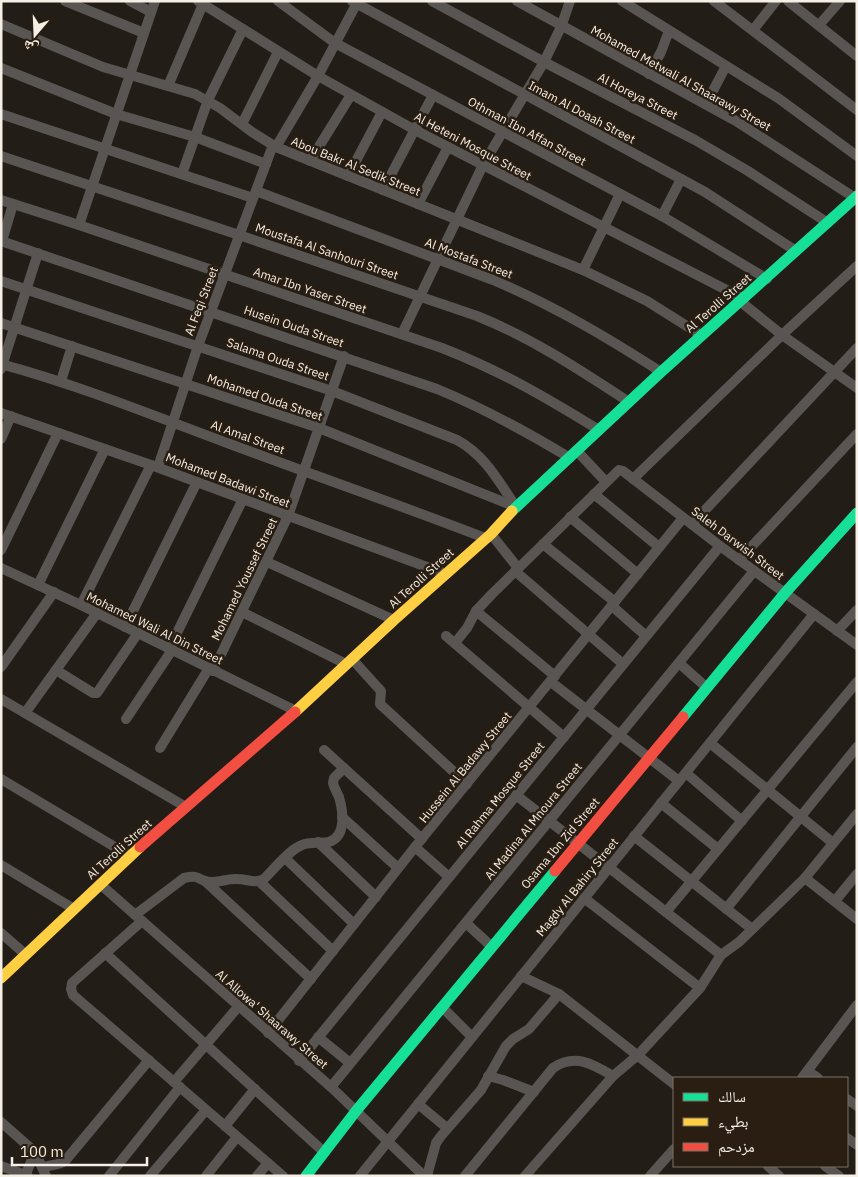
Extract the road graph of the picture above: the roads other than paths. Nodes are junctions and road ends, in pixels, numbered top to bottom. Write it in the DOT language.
graph roads {
  1 [pos="65,1"];
  2 [pos="130,1"];
  3 [pos="154,1"];
  4 [pos="278,1"];
  5 [pos="432,1"];
  6 [pos="517,1"];
  7 [pos="570,1"];
  8 [pos="622,1"];
  9 [pos="714,1"];
  10 [pos="776,1"];
  11 [pos="788,1"];
  12 [pos="840,1"];
  13 [pos="355,2"];
  14 [pos="200,3"];
  15 [pos="151,12"];
  16 [pos="1,24"];
  17 [pos="819,25"];
  18 [pos="562,27"];
  19 [pos="243,29"];
  20 [pos="753,30"];
  21 [pos="669,31"];
  22 [pos="144,33"];
  23 [pos="335,43"];
  24 [pos="278,52"];
  25 [pos="857,56"];
  26 [pos="544,62"];
  27 [pos="726,66"];
  28 [pos="1,68"];
  29 [pos="649,74"];
  30 [pos="129,76"];
  31 [pos="318,76"];
  32 [pos="168,86"];
  33 [pos="351,95"];
  34 [pos="433,95"];
  35 [pos="524,95"];
  36 [pos="208,100"];
  37 [pos="706,104"];
  38 [pos="857,110"];
  39 [pos="382,112"];
  40 [pos="1,114"];
  41 [pos="116,114"];
  42 [pos="242,124"];
  43 [pos="415,130"];
  44 [pos="503,132"];
  45 [pos="195,137"];
  46 [pos="275,146"];
  47 [pos="448,147"];
  48 [pos="105,148"];
  49 [pos="1,156"];
  50 [pos="857,156"];
  51 [pos="310,161"];
  52 [pos="266,164"];
  53 [pos="483,165"];
  54 [pos="182,174"];
  55 [pos="348,176"];
  56 [pos="681,179"];
  57 [pos="92,186"];
  58 [pos="383,190"];
  59 [pos="620,194"];
  60 [pos="254,195"];
  61 [pos="856,197"];
  62 [pos="1,200"];
  63 [pos="13,204"];
  64 [pos="418,204"];
  65 [pos="662,216"];
  66 [pos="458,219"];
  67 [pos="828,223"];
  68 [pos="79,225"];
  69 [pos="603,228"];
  70 [pos="240,235"];
  71 [pos="1,241"];
  72 [pos="796,252"];
  73 [pos="38,253"];
  74 [pos="438,259"];
  75 [pos="857,266"];
  76 [pos="583,270"];
  77 [pos="225,274"];
  78 [pos="767,278"];
  79 [pos="1,281"];
  80 [pos="26,290"];
  81 [pos="420,296"];
  82 [pos="742,300"];
  83 [pos="211,311"];
  84 [pos="1,323"];
  85 [pos="14,327"];
  86 [pos="402,334"];
  87 [pos="701,335"];
  88 [pos="782,335"];
  89 [pos="72,346"];
  90 [pos="198,346"];
  91 [pos="857,348"];
  92 [pos="344,356"];
  93 [pos="2,366"];
  94 [pos="661,372"];
  95 [pos="834,372"];
  96 [pos="61,381"];
  97 [pos="186,384"];
  98 [pos="857,388"];
  99 [pos="332,391"];
  100 [pos="629,402"];
  101 [pos="6,415"];
  102 [pos="173,423"];
  103 [pos="319,428"];
  104 [pos="599,430"];
  105 [pos="58,433"];
  106 [pos="857,434"];
  107 [pos="1,439"];
  108 [pos="105,449"];
  109 [pos="573,455"];
  110 [pos="154,466"];
  111 [pos="304,472"];
  112 [pos="633,479"];
  113 [pos="197,482"];
  114 [pos="606,482"];
  115 [pos="594,494"];
  116 [pos="243,499"];
  117 [pos="516,507"];
  118 [pos="857,513"];
  119 [pos="288,516"];
  120 [pos="570,518"];
  121 [pos="687,521"];
  122 [pos="488,536"];
  123 [pos="543,544"];
  124 [pos="720,546"];
  125 [pos="659,547"];
  126 [pos="1,550"];
  127 [pos="739,560"];
  128 [pos="267,562"];
  129 [pos="517,569"];
  130 [pos="754,570"];
  131 [pos="3,572"];
  132 [pos="446,574"];
  133 [pos="638,574"];
  134 [pos="38,585"];
  135 [pos="54,592"];
  136 [pos="784,593"];
  137 [pos="613,604"];
  138 [pos="81,605"];
  139 [pos="857,610"];
  140 [pos="476,611"];
  141 [pos="242,612"];
  142 [pos="97,613"];
  143 [pos="814,614"];
  144 [pos="394,620"];
  145 [pos="125,627"];
  146 [pos="837,631"];
  147 [pos="138,633"];
  148 [pos="589,634"];
  149 [pos="446,636"];
  150 [pos="646,636"];
  151 [pos="455,643"];
  152 [pos="857,645"];
  153 [pos="171,649"];
  154 [pos="349,662"];
  155 [pos="679,662"];
  156 [pos="623,664"];
  157 [pos="1,667"];
  158 [pos="211,669"];
  159 [pos="56,670"];
  160 [pos="553,679"];
  161 [pos="857,682"];
  162 [pos="706,687"];
  163 [pos="1,699"];
  164 [pos="530,707"];
  165 [pos="586,709"];
  166 [pos="296,711"];
  167 [pos="25,713"];
  168 [pos="126,719"];
  169 [pos="620,735"];
  170 [pos="564,737"];
  171 [pos="710,743"];
  172 [pos="857,747"];
  173 [pos="160,748"];
  174 [pos="324,750"];
  175 [pos="648,757"];
  176 [pos="344,768"];
  177 [pos="682,777"];
  178 [pos="1,779"];
  179 [pos="467,784"];
  180 [pos="768,790"];
  181 [pos="516,795"];
  182 [pos="661,803"];
  183 [pos="186,807"];
  184 [pos="857,814"];
  185 [pos="800,817"];
  186 [pos="342,818"];
  187 [pos="549,821"];
  188 [pos="742,821"];
  189 [pos="634,836"];
  190 [pos="318,842"];
  191 [pos="419,843"];
  192 [pos="578,843"];
  193 [pos="832,844"];
  194 [pos="718,849"];
  195 [pos="130,856"];
  196 [pos="285,858"];
  197 [pos="1,865"];
  198 [pos="398,868"];
  199 [pos="609,868"];
  200 [pos="857,874"];
  201 [pos="449,877"];
  202 [pos="805,878"];
  203 [pos="204,881"];
  204 [pos="259,881"];
  205 [pos="692,882"];
  206 [pos="100,884"];
  207 [pos="376,897"];
  208 [pos="584,898"];
  209 [pos="835,902"];
  210 [pos="74,909"];
  211 [pos="726,909"];
  212 [pos="666,912"];
  213 [pos="138,918"];
  214 [pos="857,919"];
  215 [pos="466,923"];
  216 [pos="354,924"];
  217 [pos="752,929"];
  218 [pos="1,933"];
  219 [pos="492,947"];
  220 [pos="332,951"];
  221 [pos="105,953"];
  222 [pos="26,954"];
  223 [pos="720,955"];
  224 [pos="521,976"];
  225 [pos="1,978"];
  226 [pos="311,979"];
  227 [pos="700,988"];
  228 [pos="559,994"];
  229 [pos="857,1005"];
  230 [pos="238,1007"];
  231 [pos="442,1008"];
  232 [pos="268,1033"];
  233 [pos="318,1037"];
  234 [pos="472,1037"];
  235 [pos="206,1045"];
  236 [pos="638,1055"];
  237 [pos="149,1060"];
  238 [pos="299,1061"];
  239 [pos="350,1063"];
  240 [pos="805,1075"];
  241 [pos="488,1076"];
  242 [pos="613,1076"];
  243 [pos="673,1083"];
  244 [pos="177,1085"];
  245 [pos="331,1087"];
  246 [pos="255,1089"];
  247 [pos="534,1092"];
  248 [pos="418,1104"];
  249 [pos="206,1110"];
  250 [pos="356,1111"];
  251 [pos="1,1122"];
  252 [pos="225,1126"];
  253 [pos="447,1128"];
  254 [pos="238,1137"];
  255 [pos="388,1141"];
  256 [pos="673,1150"];
  257 [pos="35,1152"];
  258 [pos="324,1152"];
  259 [pos="268,1163"];
  260 [pos="1,1166"];
  261 [pos="769,1167"];
  262 [pos="826,1167"];
  263 [pos="44,1172"];
  264 [pos="420,1174"];
  265 [pos="26,1175"];
  266 [pos="109,1176"];
  267 [pos="150,1176"];
  268 [pos="206,1176"];
  269 [pos="257,1176"];
  270 [pos="283,1176"];
  271 [pos="306,1176"];
  272 [pos="360,1176"];
  273 [pos="465,1176"];
  274 [pos="525,1176"];
  275 [pos="650,1176"];
  276 [pos="779,1176"];
  277 [pos="839,1176"];
  1 -- 22 [label="street"];
  2 -- 15 [label="street"];
  3 -- 15 [label="street"];
  4 -- 23 [label="street, Othman Ibn Affan Street"];
  5 -- 26 [label="street, Al Horeya Street"];
  6 -- 18 [label="street, Mohamed Metwali Al Shaarawy Street"];
  7 -- 18 [label="street"];
  8 -- 21 [label="street"];
  9 -- 20 [label="street"];
  10 -- 20 [label="street"];
  11 -- 17 [label="street"];
  12 -- 17 [label="street"];
  13 -- 23 [label="street, Al Feqi Street"];
  13 -- 35 [label="street, Imam Al Doaah Street"];
  14 -- 19 [label="street, Al Heteni Mosque Street"];
  14 -- 32 [label="street"];
  15 -- 22 [label="street"];
  16 -- 30 [label="street, Abou Bakr Al Sedik Street"];
  17 -- 25 [label="street"];
  18 -- 26 [label="street"];
  18 -- 29 [label="street, Mohamed Metwali Al Shaarawy Street"];
  19 -- 24 [label="street, Al Heteni Mosque Street"];
  19 -- 36 [label="street"];
  20 -- 38 [label="street"];
  21 -- 27 [label="street"];
  21 -- 29 [label="street"];
  22 -- 30 [label="street"];
  23 -- 31 [label="street, Al Feqi Street"];
  23 -- 34 [label="street, Othman Ibn Affan Street"];
  24 -- 31 [label="street, Al Heteni Mosque Street"];
  24 -- 42 [label="street"];
  26 -- 35 [label="street"];
  26 -- 67 [label="street, Al Horeya Street"];
  27 -- 37 [label="street"];
  27 -- 50 [label="street"];
  28 -- 41 [label="street"];
  29 -- 37 [label="street, Mohamed Metwali Al Shaarawy Street"];
  30 -- 32 [label="street, Abou Bakr Al Sedik Street"];
  30 -- 41 [label="street"];
  31 -- 33 [label="street, Al Heteni Mosque Street"];
  31 -- 46 [label="street, Al Feqi Street"];
  32 -- 36 [label="street, Abou Bakr Al Sedik Street"];
  33 -- 39 [label="street, Al Heteni Mosque Street"];
  33 -- 51 [label="street"];
  34 -- 43 [label="street"];
  34 -- 44 [label="street, Othman Ibn Affan Street"];
  35 -- 44 [label="street"];
  35 -- 56 [label="street, Imam Al Doaah Street"];
  36 -- 42 [label="street, Abou Bakr Al Sedik Street"];
  36 -- 45 [label="street"];
  37 -- 61 [label="street, Mohamed Metwali Al Shaarawy Street"];
  39 -- 43 [label="street, Al Heteni Mosque Street"];
  39 -- 55 [label="street"];
  40 -- 48 [label="street, Al Mostafa Street"];
  41 -- 45 [label="street"];
  41 -- 48 [label="street"];
  42 -- 46 [label="street, Abou Bakr Al Sedik Street"];
  43 -- 47 [label="street, Al Heteni Mosque Street"];
  43 -- 58 [label="street"];
  44 -- 53 [label="street"];
  44 -- 59 [label="street, Othman Ibn Affan Street"];
  45 -- 52 [label="street"];
  45 -- 54 [label="street"];
  46 -- 51 [label="street, Abou Bakr Al Sedik Street"];
  46 -- 52 [label="street, Al Feqi Street"];
  47 -- 53 [label="street, Al Heteni Mosque Street"];
  47 -- 64 [label="street"];
  48 -- 54 [label="street, Al Mostafa Street"];
  48 -- 57 [label="street"];
  49 -- 57 [label="street, Moustafa Al Sanhouri Street"];
  51 -- 55 [label="street, Abou Bakr Al Sedik Street"];
  52 -- 60 [label="street, Al Feqi Street"];
  53 -- 66 [label="street"];
  53 -- 69 [label="street, Al Heteni Mosque Street"];
  54 -- 60 [label="street, Al Mostafa Street"];
  55 -- 58 [label="street, Abou Bakr Al Sedik Street"];
  56 -- 65 [label="street"];
  56 -- 72 [label="street, Imam Al Doaah Street"];
  57 -- 68 [label="street"];
  57 -- 70 [label="street, Moustafa Al Sanhouri Street"];
  58 -- 64 [label="street, Abou Bakr Al Sedik Street"];
  59 -- 65 [label="street, Othman Ibn Affan Street"];
  59 -- 69 [label="street"];
  60 -- 70 [label="street, Al Feqi Street"];
  60 -- 74 [label="street, Al Mostafa Street"];
  61 -- 67 [label="street, Al Terolli Street"];
  62 -- 63 [label="street, Amar Ibn Yaser Street"];
  63 -- 68 [label="street, Amar Ibn Yaser Street"];
  63 -- 71 [label="street"];
  64 -- 66 [label="street, Abou Bakr Al Sedik Street"];
  65 -- 78 [label="street, Othman Ibn Affan Street"];
  66 -- 74 [label="street"];
  66 -- 76 [label="street, Abou Bakr Al Sedik Street"];
  67 -- 72 [label="street, Al Terolli Street"];
  68 -- 77 [label="street, Amar Ibn Yaser Street"];
  69 -- 76 [label="street"];
  69 -- 82 [label="street, Al Heteni Mosque Street"];
  70 -- 77 [label="street, Al Feqi Street"];
  70 -- 81 [label="street, Moustafa Al Sanhouri Street"];
  71 -- 73 [label="street, Husein Ouda Street"];
  72 -- 78 [label="street, Al Terolli Street"];
  73 -- 80 [label="street"];
  73 -- 83 [label="street, Husein Ouda Street"];
  74 -- 81 [label="street"];
  74 -- 94 [label="street, Al Mostafa Street"];
  75 -- 88 [label="street"];
  76 -- 87 [label="street, Abou Bakr Al Sedik Street"];
  77 -- 83 [label="street, Al Feqi Street"];
  77 -- 86 [label="street, Amar Ibn Yaser Street"];
  78 -- 82 [label="street, Al Terolli Street"];
  79 -- 80 [label="street, Salama Ouda Street"];
  80 -- 85 [label="street"];
  80 -- 90 [label="street, Salama Ouda Street"];
  81 -- 86 [label="street"];
  81 -- 100 [label="street, Moustafa Al Sanhouri Street"];
  82 -- 87 [label="street, Al Terolli Street"];
  82 -- 88 [label="street, Al Heteni Mosque Street"];
  83 -- 90 [label="street, Al Feqi Street"];
  83 -- 92 [label="street, Husein Ouda Street"];
  84 -- 85 [label="street, Mohamed Ouda Street"];
  85 -- 89 [label="street, Mohamed Ouda Street"];
  85 -- 93 [label="street"];
  86 -- 104 [label="street, Amar Ibn Yaser Street"];
  87 -- 94 [label="street, Al Terolli Street"];
  88 -- 95 [label="street, Al Heteni Mosque Street"];
  88 -- 112 [label="street"];
  89 -- 96 [label="street"];
  89 -- 97 [label="street, Mohamed Ouda Street"];
  90 -- 97 [label="street, Al Feqi Street"];
  90 -- 99 [label="street, Salama Ouda Street"];
  91 -- 95 [label="street"];
  92 -- 99 [label="street, Mohamed Youssef Street"];
  92 -- 109 [label="street, Husein Ouda Street"];
  93 -- 96 [label="street, Al Amal Street"];
  94 -- 100 [label="street, Al Terolli Street"];
  95 -- 98 [label="street, Al Heteni Mosque Street"];
  95 -- 121 [label="street"];
  96 -- 102 [label="street, Al Amal Street"];
  97 -- 102 [label="street, Al Feqi Street"];
  97 -- 103 [label="street, Mohamed Ouda Street"];
  99 -- 103 [label="street, Mohamed Youssef Street"];
  99 -- 117 [label="street, Salama Ouda Street"];
  100 -- 104 [label="street, Al Terolli Street"];
  101 -- 105 [label="street, Mohamed Badawi Street"];
  101 -- 107 [label="street"];
  102 -- 110 [label="street, Al Feqi Street"];
  102 -- 111 [label="street, Al Amal Street"];
  103 -- 111 [label="street, Mohamed Youssef Street"];
  103 -- 117 [label="street, Mohamed Ouda Street"];
  104 -- 109 [label="street, Al Terolli Street"];
  105 -- 108 [label="street, Mohamed Badawi Street"];
  105 -- 126 [label="street"];
  106 -- 127 [label="street"];
  108 -- 110 [label="street, Mohamed Badawi Street"];
  108 -- 134 [label="street"];
  109 -- 114 [label="street, Husein Ouda Street"];
  109 -- 117 [label="street, Al Terolli Street"];
  110 -- 113 [label="street, Mohamed Badawi Street"];
  110 -- 138 [label="street, Al Feqi Street"];
  111 -- 119 [label="street, Mohamed Youssef Street"];
  111 -- 122 [label="street, Al Amal Street"];
  112 -- 114 [label="street, Saleh Darwish Street"];
  112 -- 121 [label="street, Saleh Darwish Street"];
  113 -- 116 [label="street, Mohamed Badawi Street"];
  113 -- 145 [label="street"];
  114 -- 115 [label="street"];
  115 -- 120 [label="street"];
  115 -- 125 [label="street"];
  116 -- 119 [label="street, Mohamed Badawi Street"];
  116 -- 153 [label="street"];
  117 -- 122 [label="street, Al Terolli Street"];
  118 -- 136 [label="street, Osama Ibn Zid Street"];
  119 -- 128 [label="street, Mohamed Youssef Street"];
  119 -- 132 [label="street, Mohamed Badawi Street"];
  120 -- 123 [label="street"];
  120 -- 133 [label="street"];
  121 -- 124 [label="street, Saleh Darwish Street"];
  121 -- 125 [label="street, Hussein Al Badawy Street"];
  122 -- 129 [label="street"];
  122 -- 132 [label="street, Al Terolli Street"];
  123 -- 129 [label="street"];
  123 -- 137 [label="street"];
  124 -- 127 [label="street, Saleh Darwish Street"];
  124 -- 150 [label="street, Al Rahma Mosque Street"];
  125 -- 133 [label="street, Hussein Al Badawy Street"];
  127 -- 130 [label="street, Saleh Darwish Street"];
  128 -- 141 [label="street, Mohamed Youssef Street"];
  128 -- 144 [label="street"];
  129 -- 140 [label="street"];
  129 -- 148 [label="street"];
  130 -- 136 [label="street, Saleh Darwish Street"];
  130 -- 155 [label="street, Al Madina Al Mnoura Street"];
  131 -- 134 [label="street, Mohamed Wali Al Din Street"];
  132 -- 144 [label="street, Al Terolli Street"];
  133 -- 137 [label="street, Hussein Al Badawy Street"];
  134 -- 135 [label="street, Mohamed Wali Al Din Street"];
  135 -- 138 [label="street, Mohamed Wali Al Din Street"];
  135 -- 157 [label="street"];
  136 -- 143 [label="street, Saleh Darwish Street"];
  136 -- 162 [label="street, Osama Ibn Zid Street"];
  137 -- 148 [label="street, Hussein Al Badawy Street"];
  137 -- 150 [label="street"];
  138 -- 142 [label="street, Mohamed Wali Al Din Street"];
  139 -- 146 [label="street"];
  140 -- 151 [label="street"];
  140 -- 160 [label="street"];
  141 -- 154 [label="street"];
  141 -- 158 [label="street, Mohamed Youssef Street"];
  142 -- 145 [label="street, Mohamed Wali Al Din Street"];
  142 -- 159 [label="street"];
  143 -- 146 [label="street, Saleh Darwish Street"];
  143 -- 171 [label="street, Magdy Al Bahiry Street"];
  144 -- 154 [label="street, Al Terolli Street"];
  145 -- 147 [label="street, Mohamed Wali Al Din Street"];
  146 -- 152 [label="street, Saleh Darwish Street"];
  147 -- 153 [label="street, Mohamed Wali Al Din Street"];
  147 -- 159 [label="street"];
  148 -- 156 [label="street"];
  148 -- 160 [label="street, Hussein Al Badawy Street"];
  149 -- 151 [label="street"];
  150 -- 156 [label="street, Al Rahma Mosque Street"];
  151 -- 164 [label="street"];
  153 -- 158 [label="street, Mohamed Wali Al Din Street"];
  153 -- 168 [label="street"];
  154 -- 166 [label="street, Al Terolli Street"];
  154 -- 179 [label="street"];
  155 -- 162 [label="street"];
  155 -- 169 [label="street, Al Madina Al Mnoura Street"];
  156 -- 165 [label="street, Al Rahma Mosque Street"];
  158 -- 166 [label="street, Mohamed Wali Al Din Street"];
  158 -- 173 [label="street, Mohamed Youssef Street"];
  159 -- 167 [label="street"];
  160 -- 164 [label="street, Hussein Al Badawy Street"];
  160 -- 165 [label="street"];
  161 -- 180 [label="street"];
  162 -- 175 [label="street, Osama Ibn Zid Street"];
  163 -- 167 [label="street"];
  164 -- 170 [label="street"];
  164 -- 179 [label="street, Hussein Al Badawy Street"];
  165 -- 169 [label="street"];
  165 -- 170 [label="street, Al Rahma Mosque Street"];
  166 -- 183 [label="street, Al Terolli Street"];
  167 -- 183 [label="street"];
  169 -- 175 [label="street"];
  169 -- 187 [label="street, Al Madina Al Mnoura Street"];
  170 -- 181 [label="street, Al Rahma Mosque Street"];
  171 -- 177 [label="street, Magdy Al Bahiry Street"];
  171 -- 180 [label="street"];
  172 -- 185 [label="street"];
  174 -- 176 [label="street"];
  175 -- 177 [label="street"];
  175 -- 192 [label="street, Osama Ibn Zid Street"];
  176 -- 186 [label="street"];
  176 -- 191 [label="street"];
  177 -- 182 [label="street, Magdy Al Bahiry Street"];
  177 -- 188 [label="street"];
  178 -- 195 [label="street"];
  179 -- 191 [label="street, Hussein Al Badawy Street"];
  180 -- 185 [label="street"];
  180 -- 188 [label="street"];
  181 -- 187 [label="street"];
  181 -- 201 [label="street, Al Rahma Mosque Street"];
  182 -- 189 [label="street, Magdy Al Bahiry Street"];
  182 -- 194 [label="street"];
  183 -- 195 [label="street, Al Terolli Street"];
  184 -- 193 [label="street"];
  185 -- 193 [label="street"];
  185 -- 211 [label="street"];
  186 -- 190 [label="street"];
  186 -- 198 [label="street"];
  187 -- 192 [label="street"];
  187 -- 215 [label="street, Al Madina Al Mnoura Street"];
  188 -- 194 [label="street"];
  189 -- 199 [label="street, Magdy Al Bahiry Street"];
  189 -- 205 [label="street"];
  190 -- 196 [label="street"];
  190 -- 207 [label="street"];
  191 -- 198 [label="street, Hussein Al Badawy Street"];
  191 -- 201 [label="street"];
  192 -- 199 [label="street"];
  192 -- 219 [label="street, Osama Ibn Zid Street"];
  193 -- 202 [label="street"];
  194 -- 205 [label="street"];
  195 -- 206 [label="street, Al Terolli Street"];
  196 -- 204 [label="street"];
  196 -- 216 [label="street"];
  197 -- 210 [label="street"];
  198 -- 207 [label="street, Hussein Al Badawy Street"];
  199 -- 208 [label="street, Magdy Al Bahiry Street"];
  199 -- 212 [label="street"];
  200 -- 209 [label="street"];
  201 -- 233 [label="street, Al Rahma Mosque Street"];
  202 -- 209 [label="street"];
  202 -- 217 [label="street"];
  203 -- 204 [label="street"];
  203 -- 213 [label="street"];
  203 -- 226 [label="street"];
  204 -- 220 [label="street"];
  205 -- 211 [label="street"];
  205 -- 212 [label="street"];
  206 -- 210 [label="street, Al Terolli Street"];
  206 -- 213 [label="street, Al Allowa' Shaarawy Street"];
  207 -- 216 [label="street, Hussein Al Badawy Street"];
  208 -- 224 [label="street, Magdy Al Bahiry Street"];
  208 -- 227 [label="street"];
  209 -- 214 [label="street"];
  210 -- 222 [label="street, Al Terolli Street"];
  211 -- 217 [label="street"];
  212 -- 223 [label="street"];
  213 -- 221 [label="street"];
  213 -- 230 [label="street, Al Allowa' Shaarawy Street"];
  215 -- 219 [label="street"];
  215 -- 239 [label="street, Al Madina Al Mnoura Street"];
  216 -- 220 [label="street, Hussein Al Badawy Street"];
  217 -- 223 [label="street"];
  218 -- 222 [label="street"];
  219 -- 231 [label="street, Osama Ibn Zid Street"];
  220 -- 226 [label="street, Hussein Al Badawy Street"];
  221 -- 235 [label="street"];
  221 -- 237 [label="street"];
  222 -- 225 [label="street, Al Terolli Street"];
  223 -- 227 [label="street"];
  224 -- 228 [label="street"];
  224 -- 234 [label="street, Magdy Al Bahiry Street"];
  226 -- 232 [label="street, Hussein Al Badawy Street"];
  227 -- 236 [label="street"];
  228 -- 236 [label="street"];
  228 -- 241 [label="street"];
  229 -- 240 [label="street"];
  230 -- 232 [label="street, Al Allowa' Shaarawy Street"];
  230 -- 235 [label="street"];
  231 -- 234 [label="street"];
  231 -- 250 [label="street, Osama Ibn Zid Street"];
  232 -- 238 [label="street, Al Allowa' Shaarawy Street"];
  233 -- 238 [label="street, Al Rahma Mosque Street"];
  233 -- 239 [label="street"];
  234 -- 248 [label="street, Magdy Al Bahiry Street"];
  235 -- 244 [label="street"];
  235 -- 246 [label="street"];
  236 -- 242 [label="street"];
  236 -- 243 [label="street"];
  237 -- 244 [label="street"];
  237 -- 263 [label="street"];
  238 -- 245 [label="street, Al Allowa' Shaarawy Street"];
  239 -- 245 [label="street, Al Madina Al Mnoura Street"];
  241 -- 247 [label="street"];
  241 -- 253 [label="street"];
  242 -- 247 [label="street"];
  242 -- 274 [label="street"];
  244 -- 249 [label="street"];
  244 -- 266 [label="street"];
  245 -- 250 [label="street, Al Allowa' Shaarawy Street"];
  246 -- 252 [label="street"];
  246 -- 258 [label="street"];
  247 -- 273 [label="street"];
  248 -- 253 [label="street"];
  248 -- 255 [label="street, Magdy Al Bahiry Street"];
  249 -- 252 [label="street"];
  249 -- 267 [label="street"];
  250 -- 255 [label="street, Al Allowa' Shaarawy Street"];
  250 -- 258 [label="street, Osama Ibn Zid Street"];
  251 -- 257 [label="street"];
  252 -- 254 [label="street"];
  253 -- 264 [label="street"];
  254 -- 259 [label="street"];
  254 -- 268 [label="street"];
  255 -- 264 [label="street, Al Allowa' Shaarawy Street"];
  255 -- 272 [label="street, Magdy Al Bahiry Street"];
  256 -- 275 [label="street"];
  257 -- 263 [label="street"];
  257 -- 265 [label="street"];
  258 -- 271 [label="street, Osama Ibn Zid Street"];
  259 -- 269 [label="street"];
  259 -- 270 [label="street"];
  260 -- 265 [label="street"];
  261 -- 276 [label="street"];
  262 -- 277 [label="street"];
}
